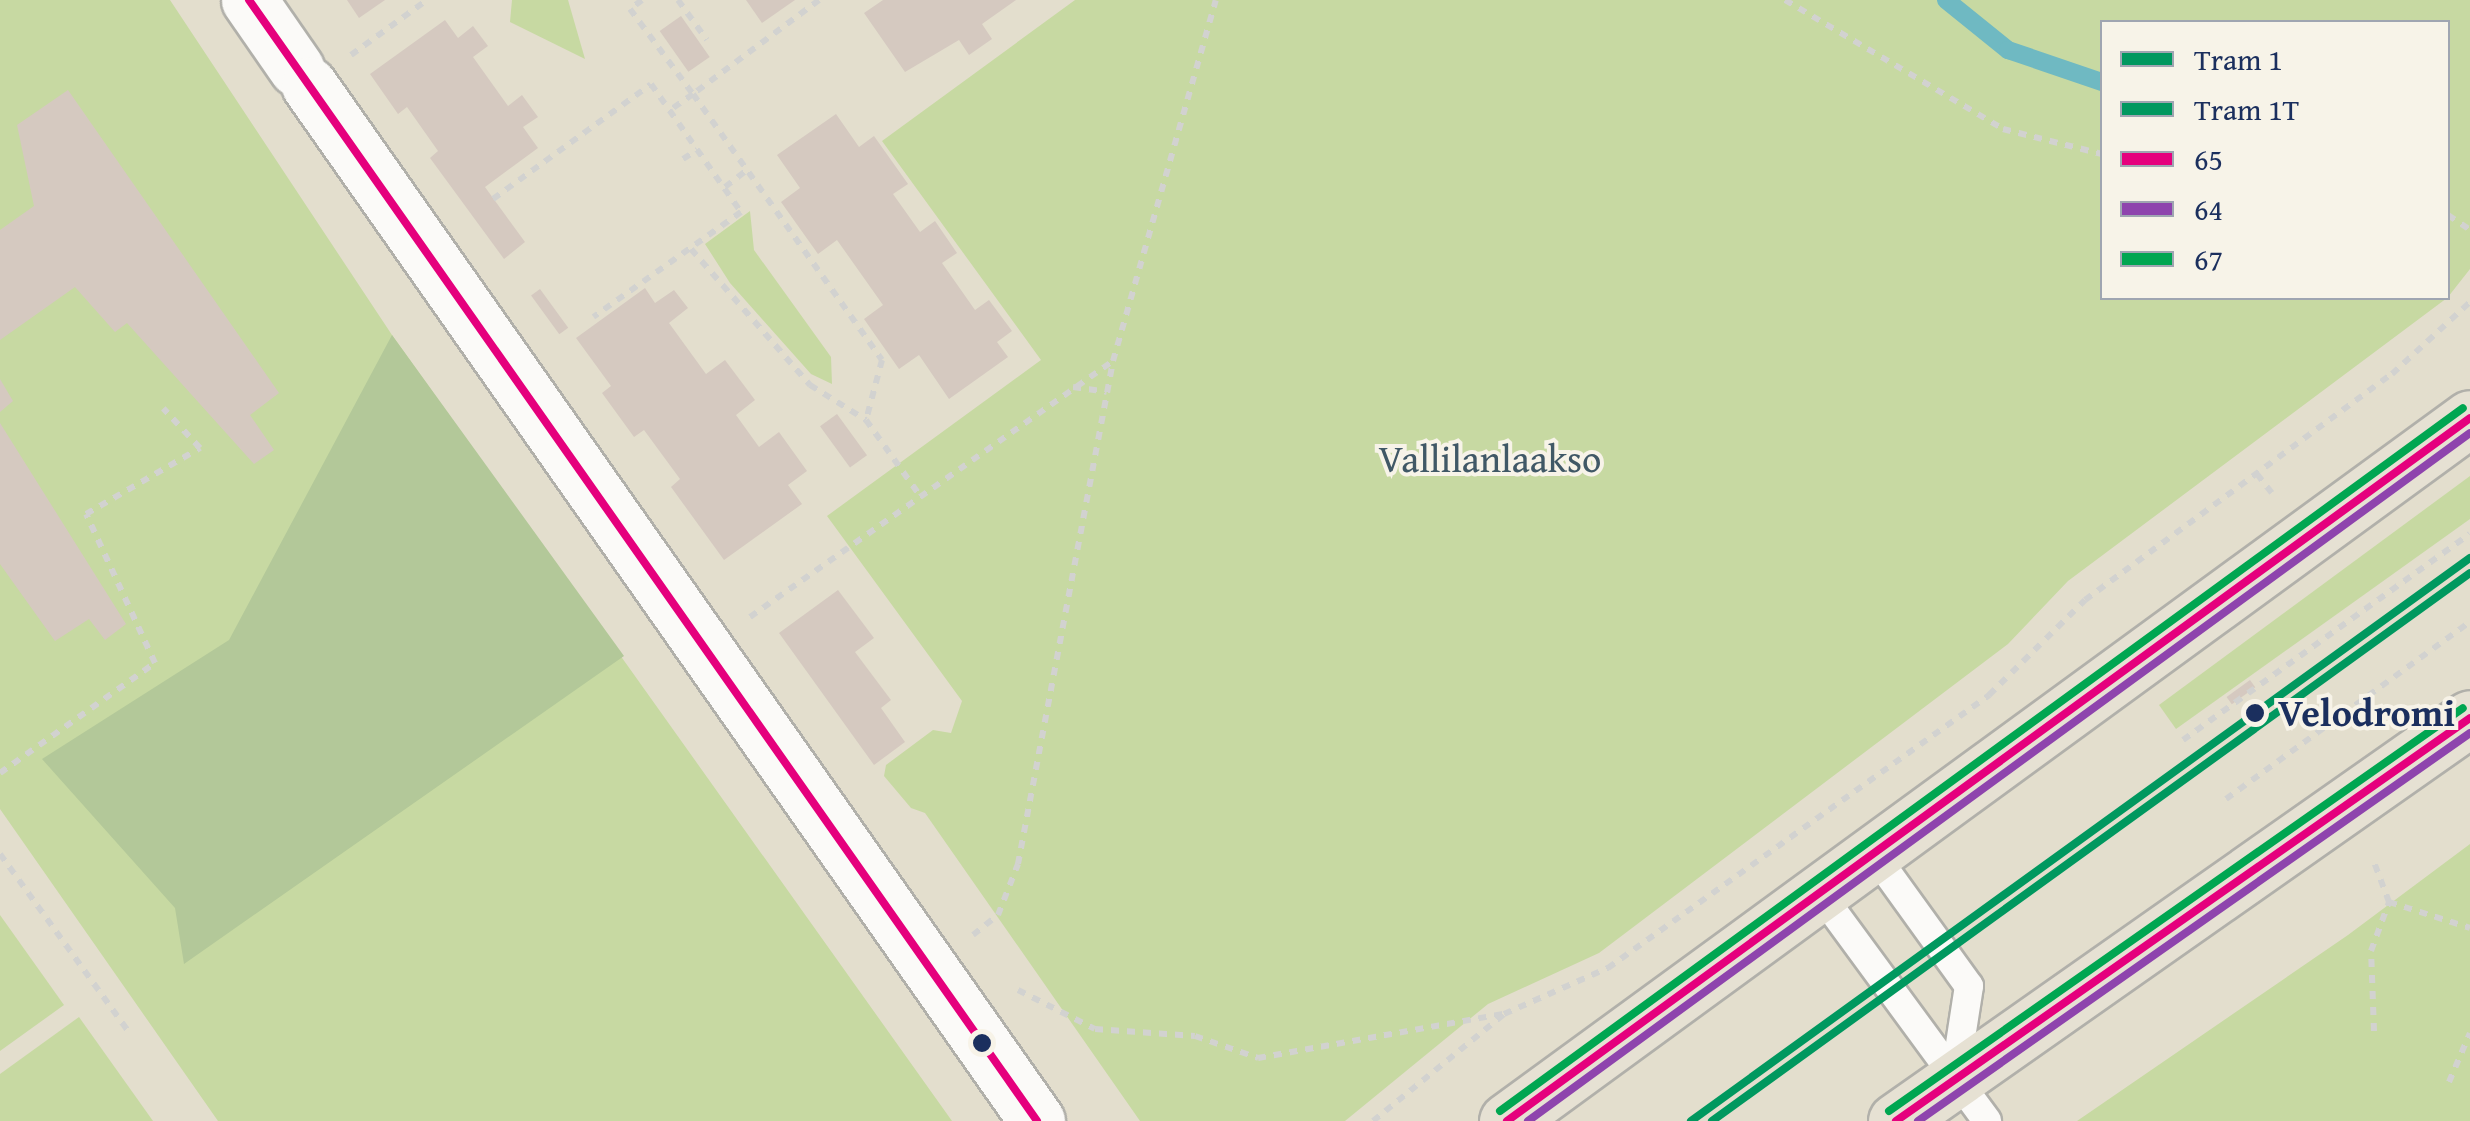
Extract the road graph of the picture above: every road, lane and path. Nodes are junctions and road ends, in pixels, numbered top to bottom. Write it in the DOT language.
graph roads {
  1 [pos="249,0"];
  2 [pos="427,0"];
  3 [pos="642,0"];
  4 [pos="678,0"];
  5 [pos="818,0"];
  6 [pos="1216,0"];
  7 [pos="1785,0"];
  8 [pos="707,40"];
  9 [pos="317,70"];
  10 [pos="693,94"];
  11 [pos="669,110"];
  12 [pos="697,150"];
  13 [pos="2100,154"];
  14 [pos="683,159"];
  15 [pos="747,170"];
  16 [pos="725,188"];
  17 [pos="493,198"];
  18 [pos="691,248"];
  19 [pos="2470,302"];
  20 [pos="594,317"];
  21 [pos="1113,361"];
  22 [pos="1073,387"];
  23 [pos="1107,392"];
  24 [pos="163,408"];
  25 [pos="2470,418"];
  26 [pos="866,420"];
  27 [pos="2257,474"];
  28 [pos="2272,492"];
  29 [pos="918,493"];
  30 [pos="2470,534"];
  31 [pos="747,619"];
  32 [pos="2470,622"];
  33 [pos="2470,718"];
  34 [pos="2183,740"];
  35 [pos="0,772"];
  36 [pos="2226,798"];
  37 [pos="1873,853"];
  38 [pos="0,854"];
  39 [pos="2374,862"];
  40 [pos="1819,892"];
  41 [pos="2389,902"];
  42 [pos="2470,928"];
  43 [pos="928,968"];
  44 [pos="1018,990"];
  45 [pos="1504,1014"];
  46 [pos="2374,1031"];
  47 [pos="2470,1033"];
  48 [pos="132,1035"];
  49 [pos="1955,1078"];
  50 [pos="2449,1082"];
  51 [pos="1037,1121"];
  52 [pos="1373,1121"];
  53 [pos="1507,1121"];
  54 [pos="1896,1121"];
  55 [pos="1987,1121"];
  1 -- 9 [label="street"];
  2 -- 9 [label="path"];
  3 -- 10 [label="path"];
  4 -- 8 [label="path"];
  5 -- 10 [label="path"];
  6 -- 21 [label="path"];
  7 -- 13 [label="path"];
  9 -- 43 [label="street"];
  10 -- 11 [label="path"];
  10 -- 15 [label="path"];
  11 -- 12 [label="path"];
  11 -- 17 [label="path"];
  12 -- 14 [label="path"];
  12 -- 16 [label="path"];
  15 -- 16 [label="path"];
  15 -- 26 [label="path"];
  16 -- 18 [label="path"];
  18 -- 20 [label="path"];
  18 -- 26 [label="path"];
  19 -- 27 [label="path"];
  21 -- 22 [label="path"];
  21 -- 23 [label="path"];
  22 -- 23 [label="path"];
  22 -- 29 [label="path"];
  23 -- 43 [label="path"];
  24 -- 35 [label="path"];
  25 -- 37 [label="main road"];
  26 -- 29 [label="path"];
  27 -- 28 [label="path"];
  27 -- 45 [label="path"];
  29 -- 31 [label="path"];
  30 -- 34 [label="path"];
  32 -- 36 [label="path"];
  33 -- 49 [label="main road"];
  37 -- 40 [label="main road"];
  37 -- 49 [label="lane"];
  38 -- 48 [label="path"];
  39 -- 41 [label="path"];
  40 -- 49 [label="lane"];
  40 -- 53 [label="main road"];
  41 -- 42 [label="path"];
  41 -- 46 [label="path"];
  43 -- 51 [label="street"];
  44 -- 45 [label="path"];
  45 -- 52 [label="path"];
  47 -- 50 [label="path"];
  49 -- 54 [label="main road"];
  49 -- 55 [label="lane"];
}
